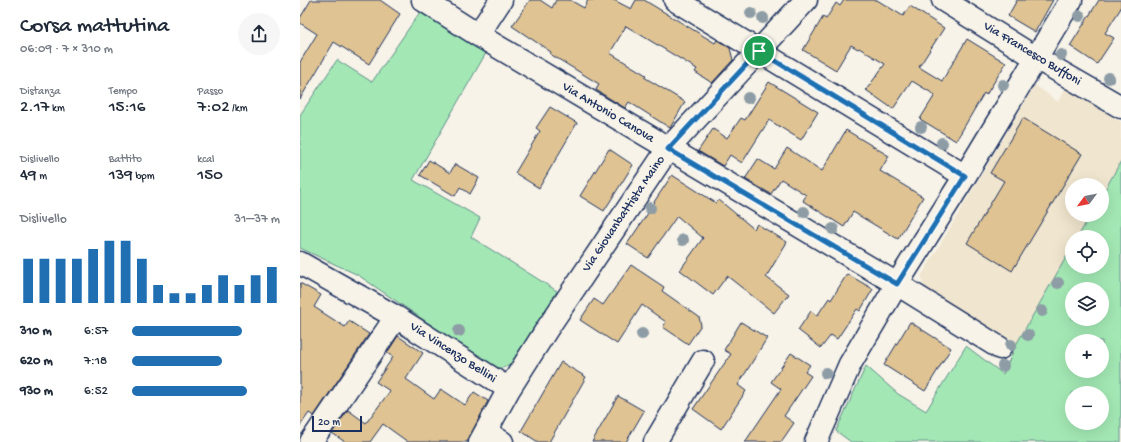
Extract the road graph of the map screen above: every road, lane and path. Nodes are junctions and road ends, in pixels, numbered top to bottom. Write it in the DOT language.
graph roads {
  1 [pos="423,0"];
  2 [pos="501,0"];
  3 [pos="674,0"];
  4 [pos="806,0"];
  5 [pos="943,0"];
  6 [pos="1071,0"];
  7 [pos="478,35"];
  8 [pos="759,51"];
  9 [pos="1036,58"];
  10 [pos="1121,107"];
  11 [pos="668,149"];
  12 [pos="965,176"];
  13 [pos="300,263"];
  14 [pos="897,284"];
  15 [pos="396,316"];
  16 [pos="1000,348"];
  17 [pos="703,361"];
  18 [pos="509,389"];
  19 [pos="490,439"];
  20 [pos="311,442"];
  21 [pos="655,442"];
  22 [pos="816,442"];
  1 -- 7 [label="street, Via Antonio Canova"];
  2 -- 7 [label="street"];
  3 -- 8 [label="street"];
  4 -- 8 [label="street, Via Giovanbattista Maino"];
  5 -- 9 [label="street, Via Francesco Buffoni"];
  6 -- 9 [label="street"];
  7 -- 11 [label="street, Via Antonio Canova"];
  8 -- 11 [label="street, Via Giovanbattista Maino"];
  8 -- 12 [label="street"];
  9 -- 10 [label="street, Via Francesco Buffoni"];
  9 -- 12 [label="street"];
  11 -- 14 [label="street, Via Antonio Canova"];
  11 -- 18 [label="street, Via Giovanbattista Maino"];
  12 -- 14 [label="street"];
  13 -- 15 [label="street, Via Vincenzo Bellini"];
  14 -- 16 [label="street, Via Antonio Canova"];
  14 -- 22 [label="street"];
  15 -- 18 [label="street, Via Vincenzo Bellini"];
  15 -- 20 [label="street, Via Vincenzo Bellini"];
  17 -- 21 [label="street"];
  18 -- 19 [label="street, Via Giovanbattista Maino"];
}
